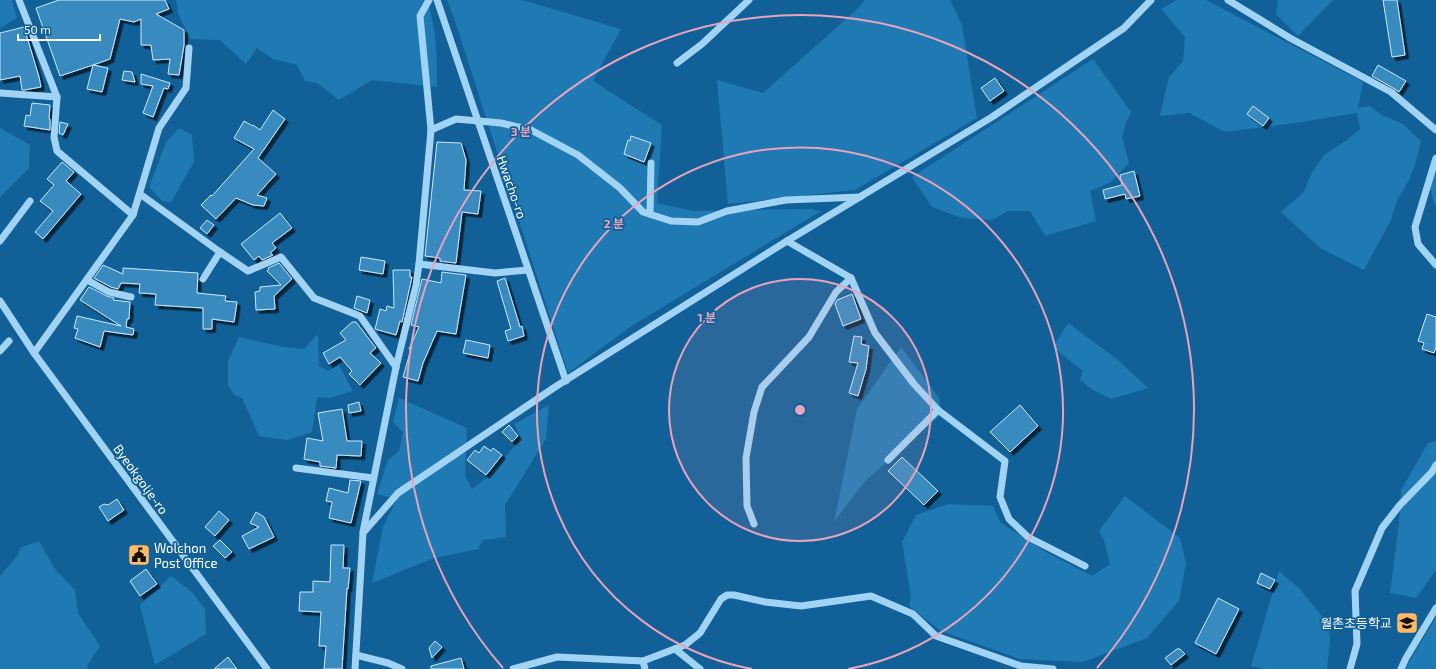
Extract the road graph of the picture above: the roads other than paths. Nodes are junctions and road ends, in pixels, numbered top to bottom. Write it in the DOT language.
graph roads {
  1 [pos="20,0"];
  2 [pos="430,0"];
  3 [pos="437,0"];
  4 [pos="749,0"];
  5 [pos="1151,0"];
  6 [pos="1228,0"];
  7 [pos="189,48"];
  8 [pos="677,64"];
  9 [pos="0,92"];
  10 [pos="57,97"];
  11 [pos="477,121"];
  12 [pos="431,130"];
  13 [pos="1436,130"];
  14 [pos="1436,158"];
  15 [pos="651,163"];
  16 [pos="140,194"];
  17 [pos="862,197"];
  18 [pos="30,201"];
  19 [pos="650,214"];
  20 [pos="133,215"];
  21 [pos="0,241"];
  22 [pos="787,241"];
  23 [pos="220,252"];
  24 [pos="419,264"];
  25 [pos="1436,265"];
  26 [pos="528,270"];
  27 [pos="851,278"];
  28 [pos="203,279"];
  29 [pos="87,280"];
  30 [pos="131,297"];
  31 [pos="0,301"];
  32 [pos="9,341"];
  33 [pos="0,351"];
  34 [pos="34,353"];
  35 [pos="396,367"];
  36 [pos="566,381"];
  37 [pos="938,410"];
  38 [pos="888,460"];
  39 [pos="1436,465"];
  40 [pos="296,468"];
  41 [pos="373,478"];
  42 [pos="754,524"];
  43 [pos="362,533"];
  44 [pos="1085,566"];
  45 [pos="1436,608"];
  46 [pos="675,649"];
  47 [pos="356,655"];
  48 [pos="643,661"];
  49 [pos="266,669"];
  50 [pos="355,669"];
  51 [pos="402,669"];
  52 [pos="513,669"];
  53 [pos="645,669"];
  54 [pos="700,669"];
  55 [pos="1053,669"];
  56 [pos="1350,669"];
  57 [pos="1401,669"];
  1 -- 10 [label="street"];
  2 -- 12 [label="street"];
  3 -- 11 [label="street, Hwacho-ro"];
  4 -- 8 [label="street"];
  5 -- 17 [label="street"];
  6 -- 13 [label="street"];
  7 -- 16 [label="street"];
  9 -- 10 [label="street"];
  10 -- 20 [label="street"];
  11 -- 12 [label="street"];
  11 -- 19 [label="street"];
  11 -- 26 [label="street, Hwacho-ro"];
  12 -- 24 [label="street"];
  14 -- 25 [label="street"];
  15 -- 19 [label="street"];
  16 -- 20 [label="street"];
  16 -- 23 [label="street"];
  17 -- 19 [label="street"];
  17 -- 22 [label="street"];
  18 -- 21 [label="street"];
  20 -- 29 [label="street"];
  22 -- 27 [label="street"];
  22 -- 36 [label="street"];
  23 -- 28 [label="street"];
  23 -- 35 [label="street"];
  24 -- 26 [label="street"];
  24 -- 35 [label="street"];
  26 -- 36 [label="street, Hwacho-ro"];
  27 -- 37 [label="street"];
  27 -- 42 [label="street"];
  29 -- 30 [label="street"];
  29 -- 34 [label="street"];
  31 -- 34 [label="street, Byeokgolje-ro"];
  32 -- 33 [label="street"];
  34 -- 49 [label="street, Byeokgolje-ro"];
  35 -- 41 [label="street"];
  36 -- 43 [label="street"];
  37 -- 38 [label="street"];
  37 -- 44 [label="street"];
  39 -- 56 [label="street"];
  40 -- 41 [label="street"];
  41 -- 43 [label="street"];
  43 -- 47 [label="street"];
  45 -- 57 [label="street"];
  46 -- 48 [label="street"];
  46 -- 54 [label="street"];
  46 -- 55 [label="street"];
  47 -- 50 [label="street"];
  47 -- 51 [label="street"];
  48 -- 52 [label="street"];
  48 -- 53 [label="street"];
}
